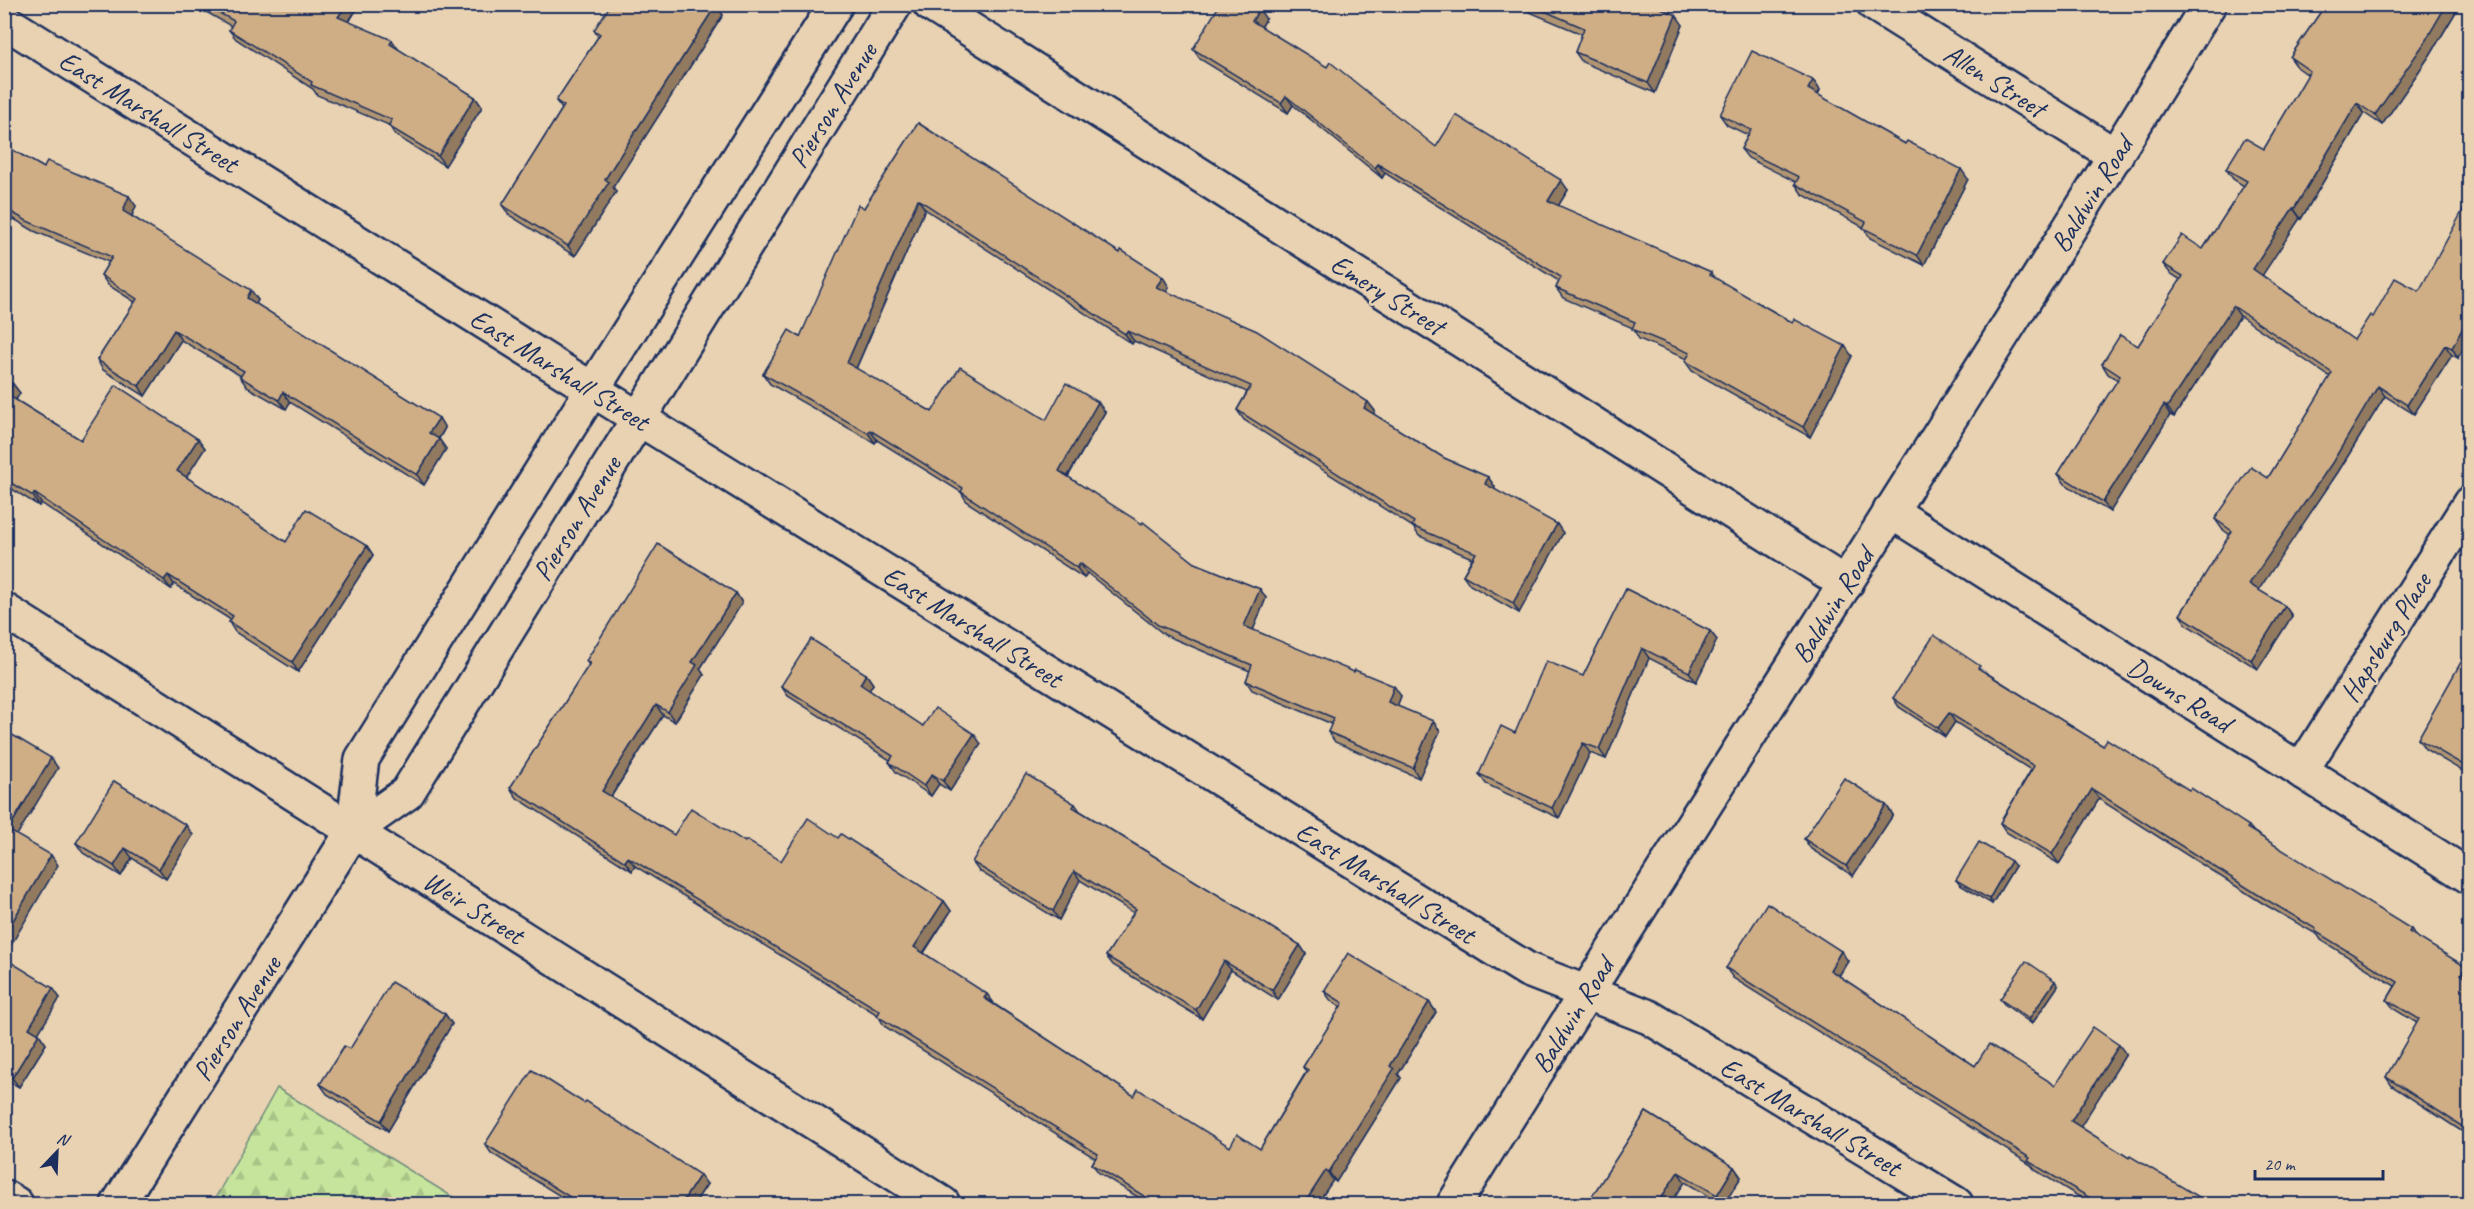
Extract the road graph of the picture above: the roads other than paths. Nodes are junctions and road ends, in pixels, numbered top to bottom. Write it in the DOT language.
graph roads {
  1 [pos="836,4"];
  2 [pos="895,4"];
  3 [pos="930,4"];
  4 [pos="1874,4"];
  5 [pos="2209,4"];
  6 [pos="4,21"];
  7 [pos="2116,156"];
  8 [pos="592,390"];
  9 [pos="638,418"];
  10 [pos="2469,502"];
  11 [pos="1890,511"];
  12 [pos="1846,584"];
  13 [pos="4,610"];
  14 [pos="2301,771"];
  15 [pos="353,831"];
  16 [pos="2469,877"];
  17 [pos="1586,991"];
  18 [pos="4,1197"];
  19 [pos="16,1204"];
  20 [pos="118,1204"];
  21 [pos="943,1204"];
  22 [pos="1454,1204"];
  23 [pos="1956,1204"];
  1 -- 8 [label="street, Pierson Avenue"];
  2 -- 9 [label="street, Pierson Avenue"];
  3 -- 12 [label="street, Emery Street"];
  4 -- 7 [label="street, Allen Street"];
  5 -- 7 [label="street, Baldwin Road"];
  6 -- 8 [label="street, East Marshall Street"];
  7 -- 11 [label="street, Baldwin Road"];
  8 -- 9 [label="street, East Marshall Street"];
  8 -- 15 [label="street, Pierson Avenue"];
  9 -- 15 [label="street, Pierson Avenue"];
  9 -- 17 [label="street, East Marshall Street"];
  10 -- 14 [label="street, Hapsburg Place"];
  11 -- 12 [label="street, Baldwin Road"];
  11 -- 14 [label="street, Downs Road"];
  12 -- 17 [label="street, Baldwin Road"];
  13 -- 15 [label="street, Weir Street"];
  14 -- 16 [label="street, Downs Road"];
  15 -- 20 [label="street, Pierson Avenue"];
  15 -- 21 [label="street, Weir Street"];
  17 -- 22 [label="street, Baldwin Road"];
  17 -- 23 [label="street, East Marshall Street"];
  18 -- 19 [label="street"];
}
